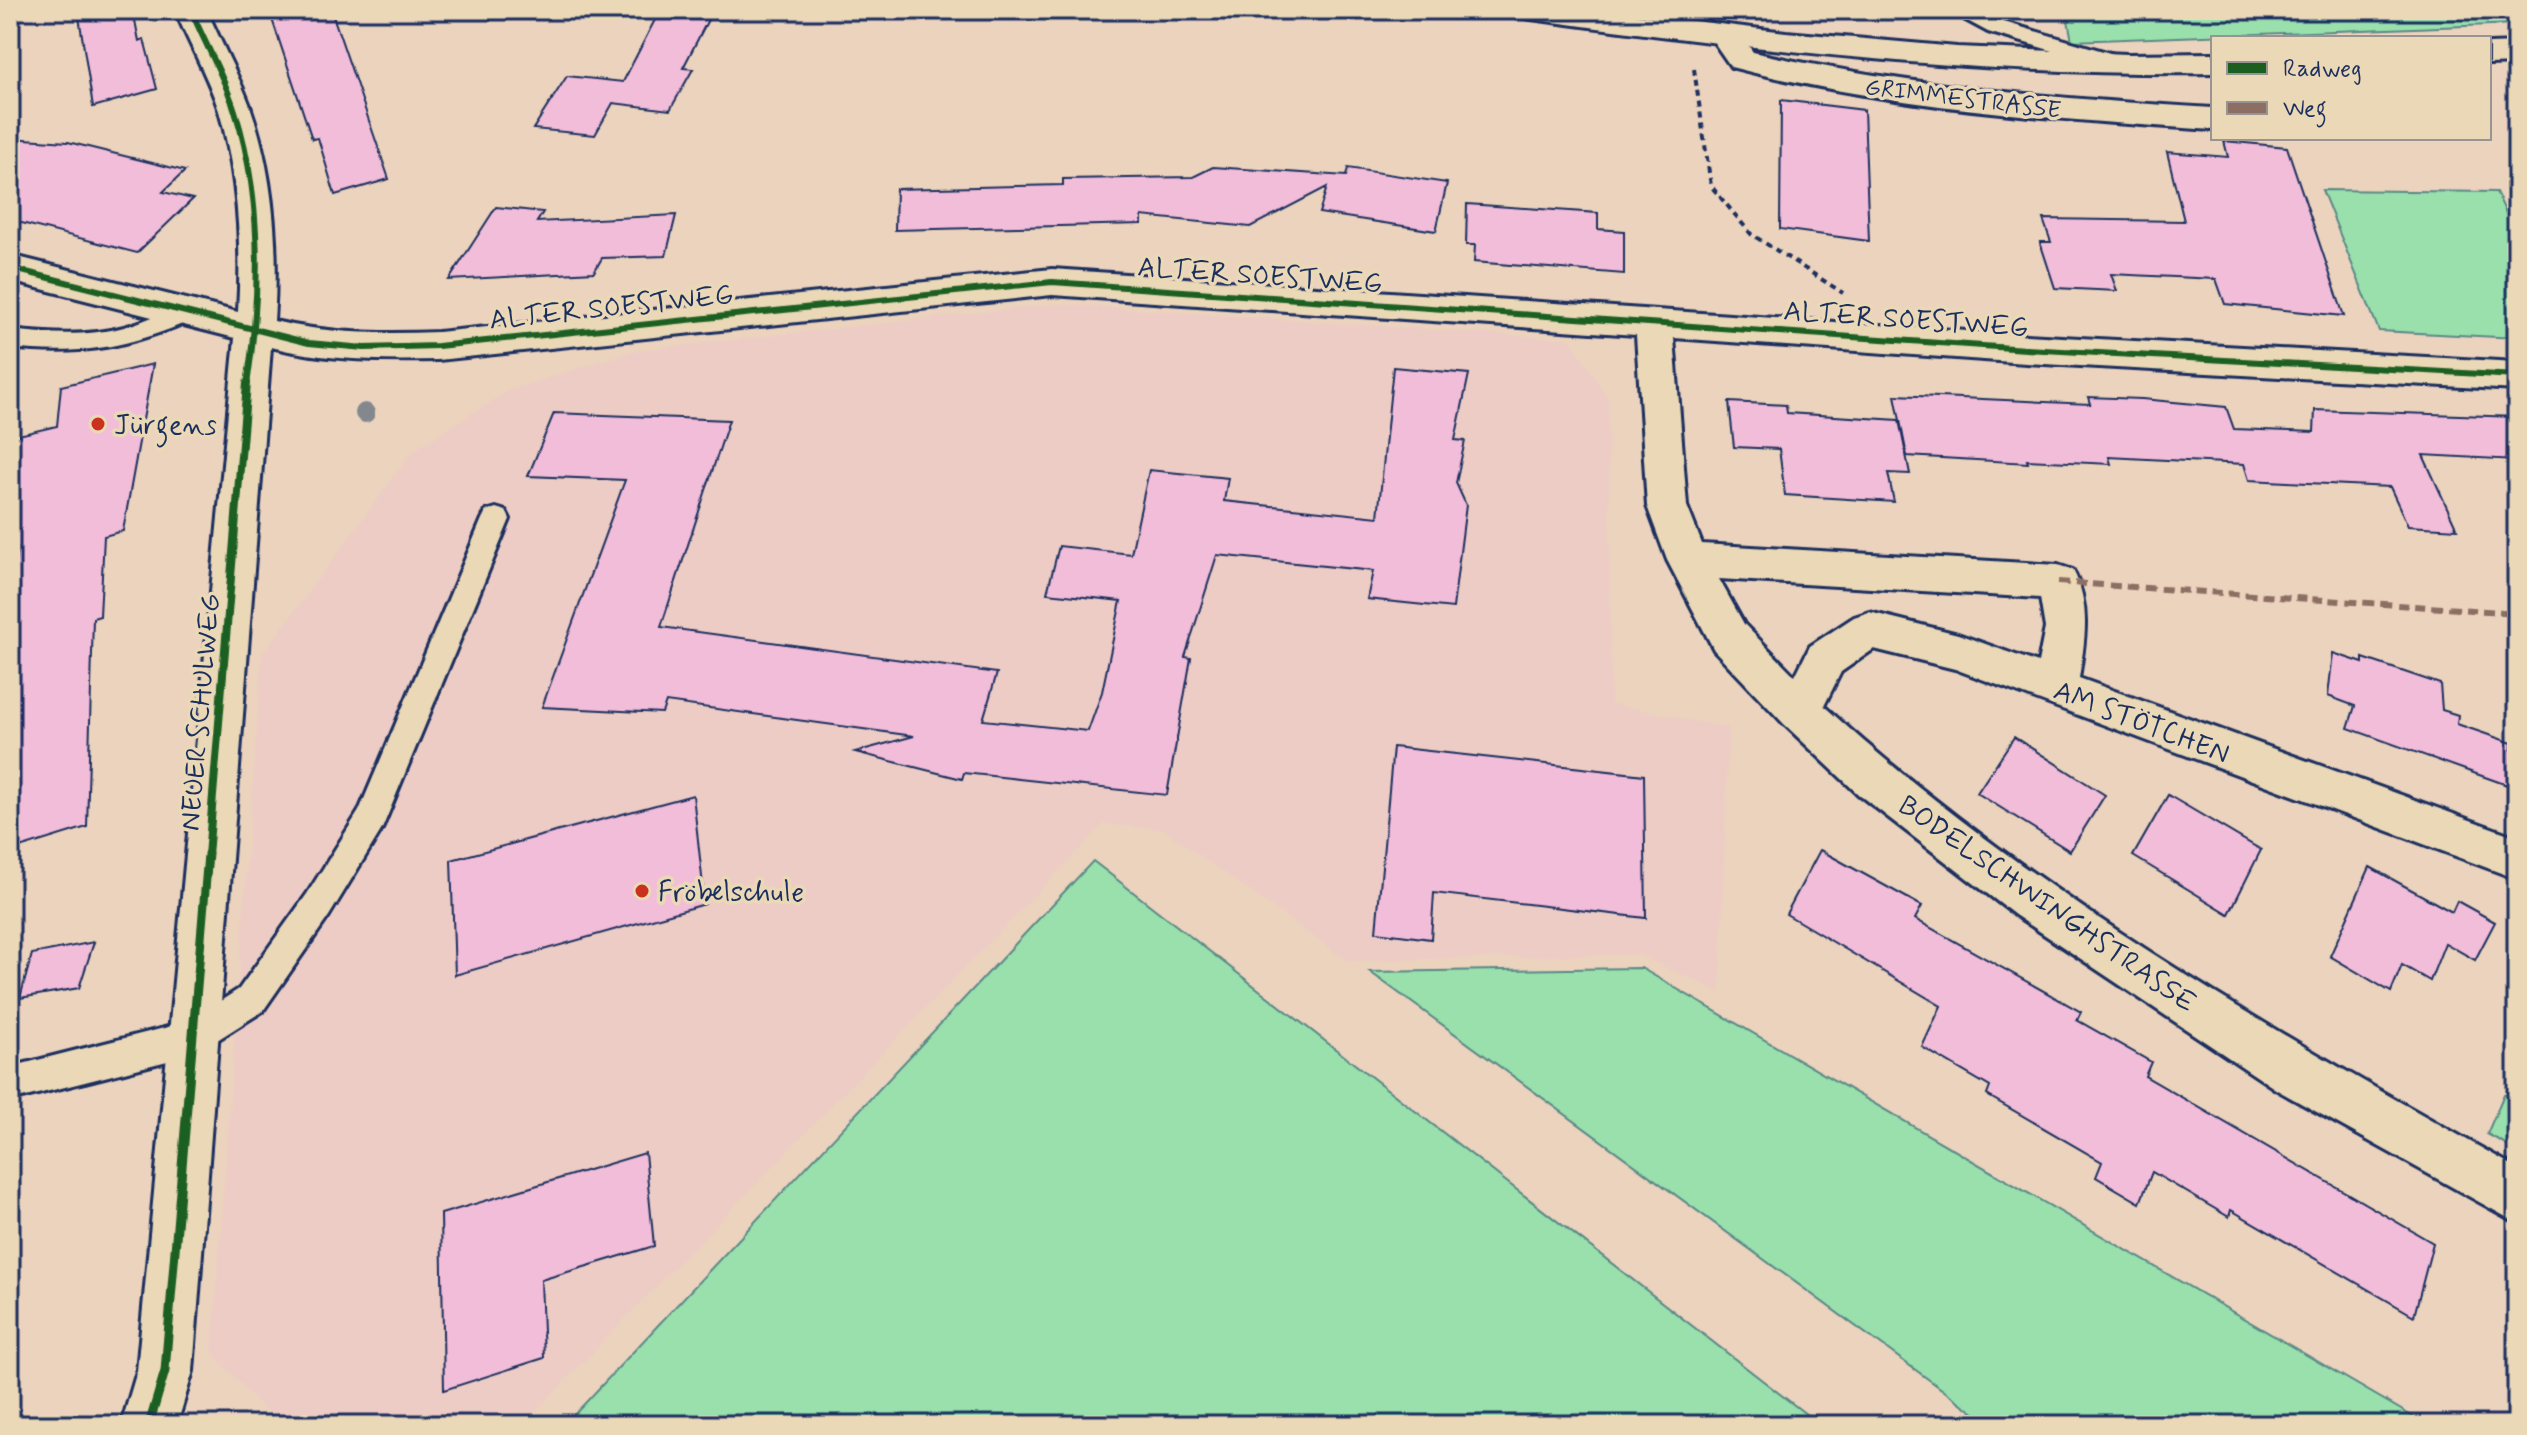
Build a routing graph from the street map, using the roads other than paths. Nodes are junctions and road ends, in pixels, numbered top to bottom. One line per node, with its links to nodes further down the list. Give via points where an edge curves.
1 (191, 10): 13 (street, NEUER SCHULWEG, via 234,110 253,182)
2 (1531, 10): 4 (street, GRIMMESTRASSE)
3 (1958, 10): 8 (lane, via 1996,27)
4 (1727, 38): 8 (street, GRIMMESTRASSE); 9 (street, GRIMMESTRASSE, via 1742,60 1829,82 2010,107)
5 (2517, 53): 6 (street)
6 (2491, 54)
7 (2211, 63): 8 (street, GRIMMESTRASSE)
8 (2128, 66)
9 (2211, 119)
10 (10, 268): 11 (street, ALTER SOESTWEG)
11 (190, 311): 13 (street, ALTER SOESTWEG); 14 (lane, via 104,344 65,346)
12 (1654, 322): 13 (street, ALTER SOESTWEG, via 1052,282 438,346 350,347); 15 (street, ALTER SOESTWEG); 17 (street, BODELSCHWINGHSTRASSE, via 1667,506)
13 (257, 332): 21 (street, NEUER SCHULWEG, via 247,385)
14 (10, 339)
15 (2517, 376)
16 (496, 519): 21 (lane, via 371,819 251,1000)
17 (1688, 560): 18 (street, via 2058,582 2066,628); 19 (street, BODELSCHWINGHSTRASSE, via 1729,637)
18 (2055, 688): 19 (street, AM STÖTCHEN, via 1958,652 1869,630 1825,659); 20 (street, AM STÖTCHEN)
19 (1800, 711): 23 (street, BODELSCHWINGHSTRASSE, via 1874,780 2032,899 2295,1072)
20 (2517, 858)
21 (195, 1037): 22 (lane); 24 (street, NEUER SCHULWEG, via 165,1371)
22 (10, 1084)
23 (2517, 1197)
24 (149, 1425)

